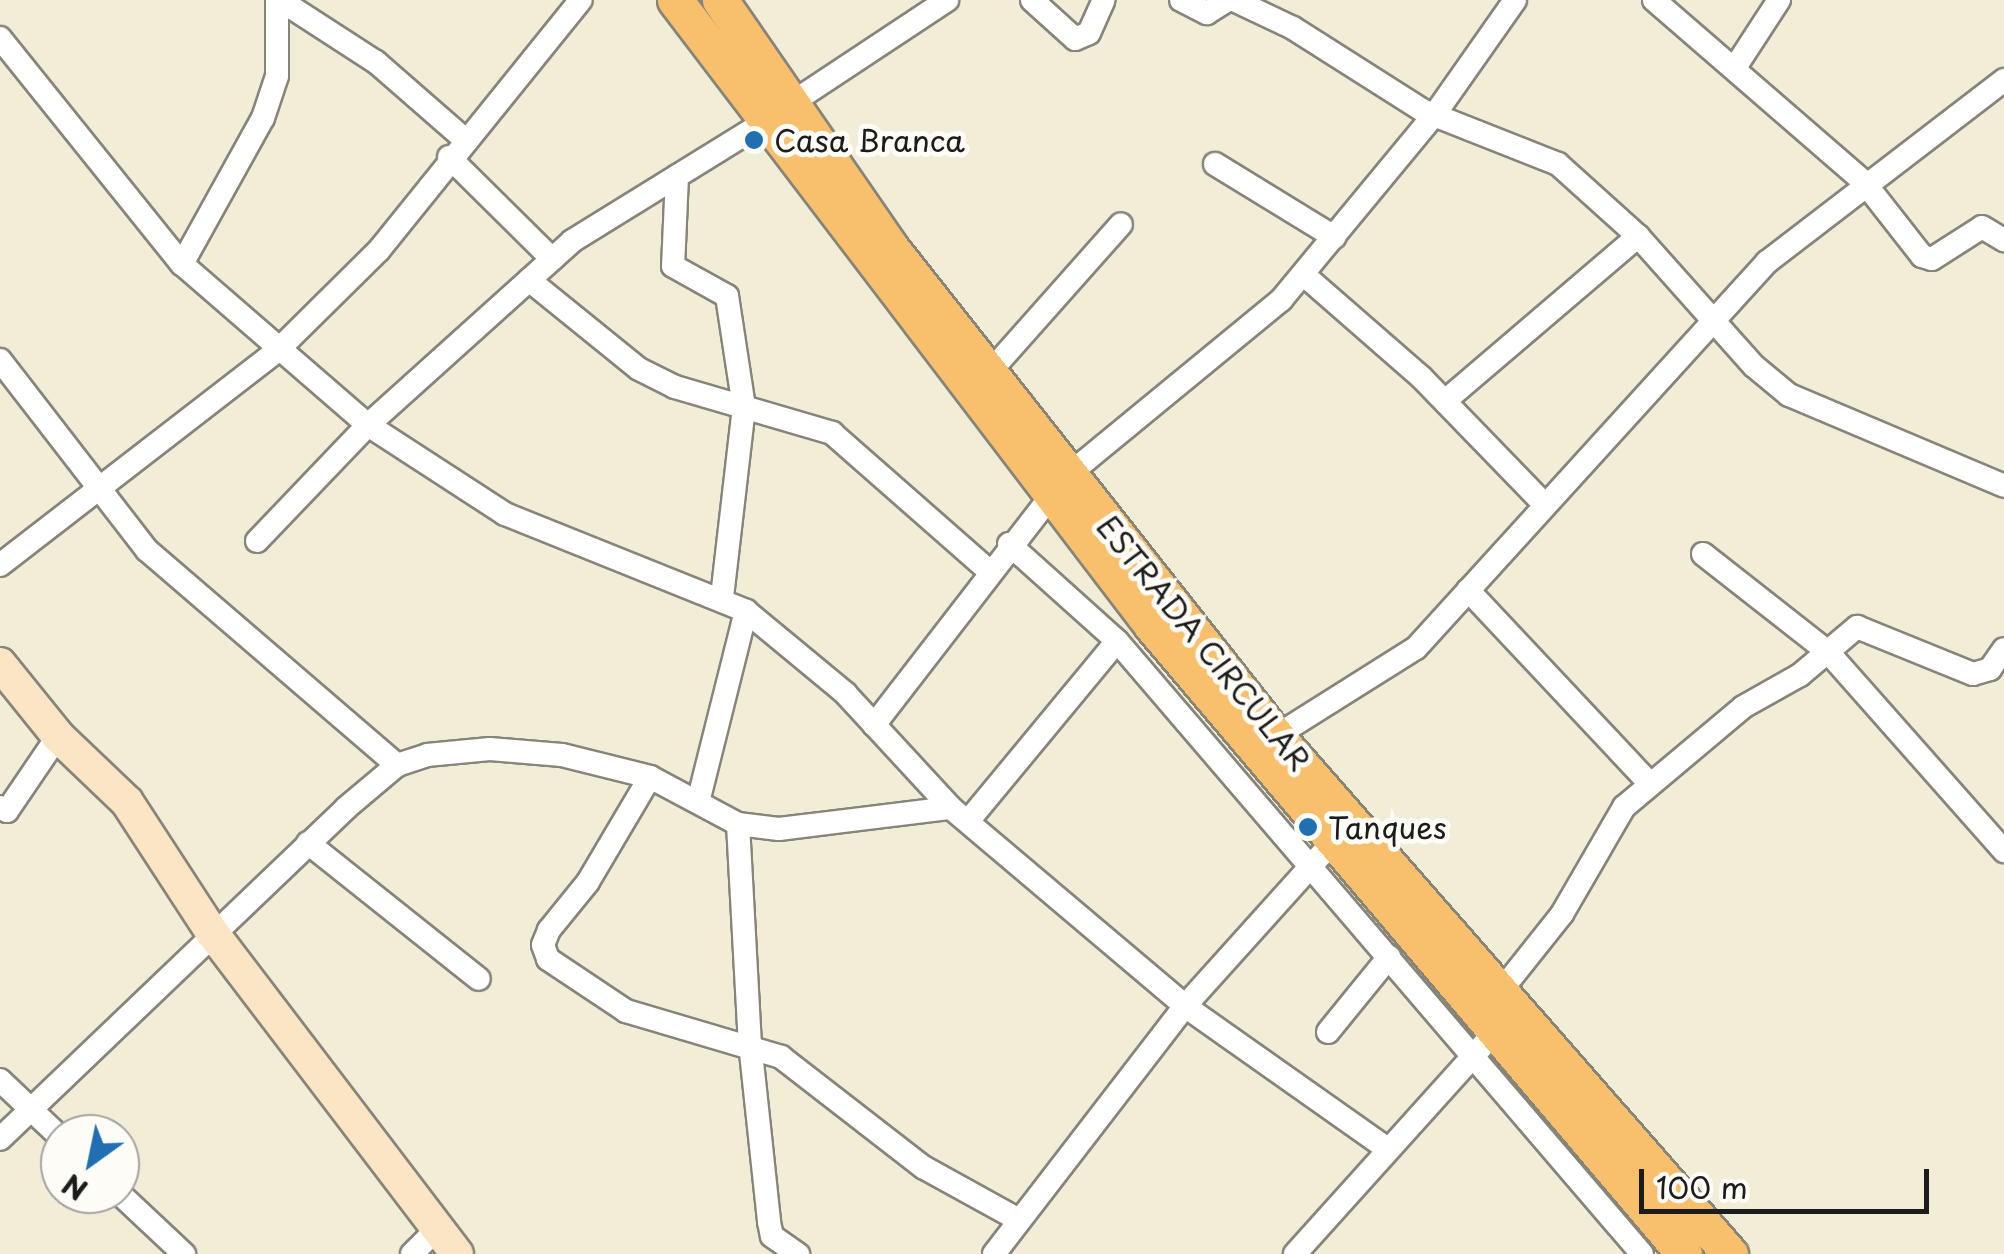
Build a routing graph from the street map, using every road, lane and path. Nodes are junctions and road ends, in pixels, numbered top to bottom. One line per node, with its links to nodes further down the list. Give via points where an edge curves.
1 (279, 0): 18 (street, via 376,62); 27 (street, via 277,76 263,118)
2 (581, 0): 18 (street)
3 (675, 0): 16 (main road)
4 (720, 0): 16 (main road, ESTRADA CIRCULAR)
5 (947, 0): 16 (street)
6 (1032, 0): 7 (street, via 1075,39 1088,33)
7 (1104, 0)
8 (1181, 0): 9 (street, via 1206,12)
9 (1231, 0): 17 (street, via 1293,28)
10 (1515, 0): 17 (street)
11 (1654, 0): 14 (street)
12 (1778, 0): 14 (street)
13 (0, 38): 27 (street)
14 (1736, 66): 21 (street)
15 (2004, 80): 21 (street)
16 (780, 112): 20 (street); 33 (main road, ESTRADA CIRCULAR); 37 (main road)
17 (1434, 114): 23 (street); 24 (street, via 1558,164)
18 (456, 148): 26 (street); 31 (street, via 379,250)
19 (1215, 164): 23 (street)
20 (677, 176): 26 (street, via 618,209); 35 (street, via 672,262 727,296)
21 (1864, 182): 25 (street, via 1927,259 1982,226); 30 (street, via 1766,262)
22 (1121, 224): 33 (street)
23 (1334, 236): 28 (street)
24 (1638, 236): 30 (street); 34 (street)
25 (2004, 240)
26 (552, 260): 29 (street)
27 (182, 264): 31 (street)
28 (1304, 275): 34 (street); 37 (street, via 1186,384)
29 (530, 280): 35 (street, via 639,370); 36 (street)
30 (1712, 321): 38 (street, via 1789,395); 40 (street)
31 (278, 350): 36 (street); 39 (street)
32 (0, 360): 39 (street)
33 (988, 374): 37 (main road, ESTRADA CIRCULAR)
34 (1445, 400): 40 (street)
35 (744, 407): 45 (street, via 832,433); 47 (street)
36 (368, 426): 41 (street); 47 (street, via 506,514 568,544)
37 (1059, 486): 42 (street); 55 (main road, ESTRADA CIRCULAR); 65 (main road)
38 (2004, 486)
39 (100, 490): 44 (street); 56 (street, via 188,589)
40 (1544, 504): 46 (street)
41 (256, 541)
42 (1008, 544): 45 (street); 49 (street)
43 (1703, 554): 51 (street)
44 (0, 566)
45 (988, 570): 53 (street)
46 (1468, 590): 55 (street, via 1416,648); 58 (street)
47 (722, 598): 48 (street)
48 (746, 610): 53 (street); 59 (street)
49 (1117, 642): 61 (street); 65 (street)
50 (2004, 649): 51 (street, via 1990,669 1974,674 1864,627)
51 (1828, 652): 58 (street, via 1743,707); 64 (street)
52 (0, 664): 54 (street)
53 (874, 725): 61 (street)
54 (58, 736): 60 (street); 66 (street, via 126,802)
55 (1276, 736): 69 (main road, ESTRADA CIRCULAR)
56 (397, 766): 57 (street, via 427,754 490,750 562,754); 63 (street)
57 (650, 777): 59 (street); 73 (street, via 543,946 560,971 626,1010)
58 (1648, 783): 69 (street, via 1624,807 1562,914)
59 (698, 802): 62 (street)
60 (2, 813)
61 (960, 814): 62 (street, via 805,829); 70 (street)
62 (738, 824): 73 (street)
63 (308, 843): 66 (street); 68 (street)
64 (2004, 851)
65 (1324, 852): 67 (street); 70 (street); 71 (main road)
66 (211, 931): 76 (street); 82 (street)
67 (1389, 956): 72 (street); 74 (street)
68 (479, 979)
69 (1500, 992): 90 (main road, ESTRADA CIRCULAR)
70 (1185, 1006): 79 (street); 81 (street)
71 (1496, 1030): 74 (street); 89 (main road)
72 (1328, 1032)
73 (750, 1042): 81 (street, via 810,1074 923,1167); 85 (street, via 772,1236)
74 (1472, 1056): 79 (street); 88 (street)
75 (0, 1080): 76 (street)
76 (29, 1108): 77 (street); 78 (street)
77 (40, 1118)
78 (0, 1138)
79 (1386, 1148): 87 (street)
80 (140, 1213): 83 (street)
81 (1019, 1220): 86 (street)
82 (447, 1242): 84 (street)
83 (184, 1254)
84 (412, 1254)
85 (798, 1254)
86 (994, 1254)
87 (1294, 1254)
88 (1642, 1254)
89 (1684, 1254)
90 (1730, 1254)

